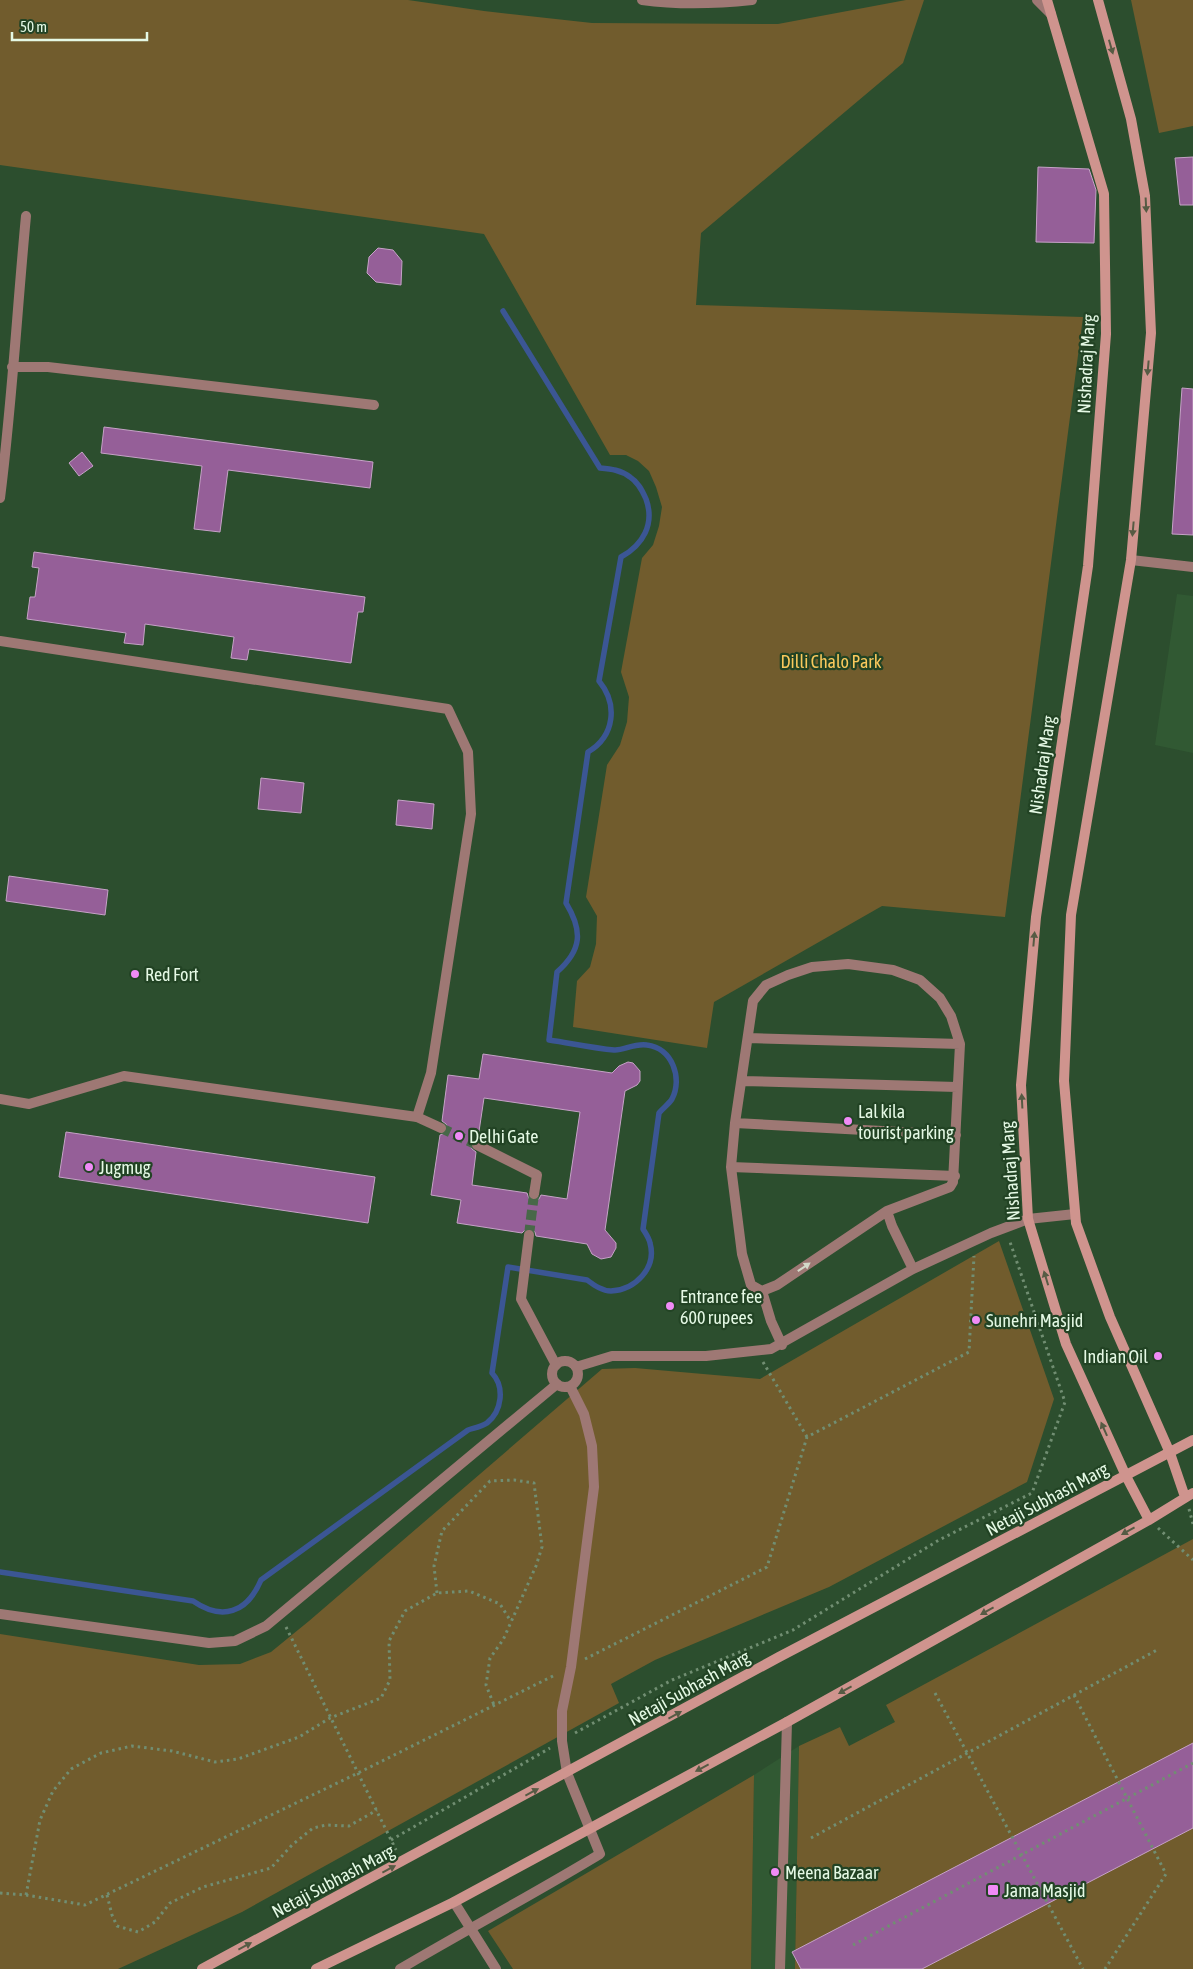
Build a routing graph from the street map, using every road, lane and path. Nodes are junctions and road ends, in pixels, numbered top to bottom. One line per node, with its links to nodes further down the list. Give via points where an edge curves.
1 (642, 0): 2 (street, via 713,4)
2 (752, 0)
3 (1037, 0): 6 (street)
4 (1047, 0): 6 (main road, Nishadraj Marg)
5 (1098, 0): 11 (main road, one-way to 11, via 1131,119 1145,196 1151,333)
6 (1051, 14): 29 (main road, Nishadraj Marg, one-way to 6, via 1022,1085 1034,937 1088,566 1106,334 1104,194)
7 (26, 216): 8 (street)
8 (12, 367): 9 (street, via 48,367); 10 (street)
9 (374, 405)
10 (0, 498)
11 (1131, 560): 12 (street); 28 (main road, via 1071,915 1064,1081)
12 (1193, 567)
13 (0, 641): 19 (street, via 448,709 468,752 471,814 431,1073)
14 (748, 1038): 15 (street); 15 (street, via 753,1001 766,986 812,967 848,964 893,970 920,980 940,998 951,1016); 16 (street)
15 (960, 1044): 17 (street)
16 (742, 1082): 17 (street); 20 (street)
17 (957, 1088): 22 (street)
18 (0, 1099): 19 (street, via 29,1104 124,1076)
19 (417, 1117): 21 (street)
20 (735, 1123): 22 (street); 24 (street)
21 (441, 1128)
22 (956, 1135): 25 (street)
23 (477, 1145): 26 (street, via 537,1175)
24 (731, 1167): 25 (street); 34 (street, via 742,1254 751,1285)
25 (955, 1176): 27 (street, via 950,1187)
26 (534, 1194)
27 (887, 1210): 33 (street); 34 (street, one-way to 27, via 777,1285)
28 (1075, 1214): 29 (street); 43 (main road, via 1110,1317)
29 (1028, 1219): 30 (street); 44 (main road, Nishadraj Marg, one-way to 29, via 1066,1344)
30 (1005, 1227): 32 (street); 59 (path, via 1065,1402 1032,1493 938,1540 793,1630 672,1680)
31 (529, 1234): 37 (street, via 521,1299)
32 (975, 1241): 33 (street); 41 (path, via 969,1352)
33 (913, 1269): 35 (street)
34 (762, 1291): 35 (street)
35 (782, 1345): 36 (street)
36 (758, 1352): 38 (street, via 706,1356 612,1356); 41 (path)
37 (556, 1365): 38 (street, via 568,1362); 39 (street, via 552,1374)
38 (576, 1367): 40 (street, via 576,1380)
39 (557, 1384): 40 (street); 50 (street)
40 (570, 1386): 53 (street, via 584,1414 592,1446 594,1486)
41 (807, 1437): 53 (path, via 767,1567)
42 (1193, 1440): 43 (main road, Netaji Subhash Marg)
43 (1170, 1453): 44 (main road, Netaji Subhash Marg); 45 (main road)
44 (1126, 1476): 46 (main road, Nishadraj Marg); 63 (main road, Netaji Subhash Marg, one-way to 44)
45 (1189, 1495): 46 (main road)
46 (1149, 1520): 47 (path); 58 (main road, one-way to 58)
47 (1193, 1560)
48 (437, 1593): 51 (path, via 469,1591 500,1604); 51 (path, via 434,1566 442,1531 490,1481 534,1483 542,1546); 57 (path, via 406,1611 389,1641 390,1680 381,1698)
49 (0, 1614): 50 (street, via 209,1643 235,1641 266,1626)
50 (280, 1614): 57 (path)
51 (510, 1620): 56 (path, via 503,1640 490,1658 486,1686)
52 (1157, 1650): 55 (path)
53 (571, 1667): 56 (path); 59 (street, via 562,1711)
54 (934, 1693): 60 (path)
55 (1074, 1695): 60 (path); 64 (path)
56 (494, 1705): 62 (path)
57 (330, 1718): 62 (path); 72 (path, via 299,1737 238,1759 215,1762 172,1751 132,1746 101,1753 71,1769 52,1791 40,1820)
58 (787, 1722): 66 (main road, one-way to 66); 80 (street)
59 (562, 1741): 63 (street); 68 (path)
60 (967, 1753): 67 (path); 69 (path)
61 (1193, 1763): 64 (path)
62 (358, 1773): 65 (path); 73 (path)
63 (567, 1773): 66 (street); 70 (main road, Netaji Subhash Marg, one-way to 63)
64 (1128, 1798): 69 (path); 82 (path, via 1166,1874)
65 (376, 1810): 68 (path); 73 (path, via 349,1826 313,1828 271,1868 203,1887 170,1903 155,1922 138,1932 117,1926)
66 (589, 1829): 74 (main road); 78 (street, via 600,1854)
67 (811, 1838)
68 (391, 1840): 70 (path)
69 (1022, 1855): 75 (path); 81 (path)
70 (402, 1862): 76 (main road, Netaji Subhash Marg, one-way to 70)
71 (0, 1893): 72 (path)
72 (26, 1895): 73 (path, via 85,1906)
73 (107, 1895)
74 (454, 1902): 77 (main road); 79 (street)
75 (853, 1945)
76 (202, 1969)
77 (316, 1969)
78 (400, 1969)
79 (496, 1969)
80 (780, 1969)
81 (1083, 1969)
82 (1105, 1969)

